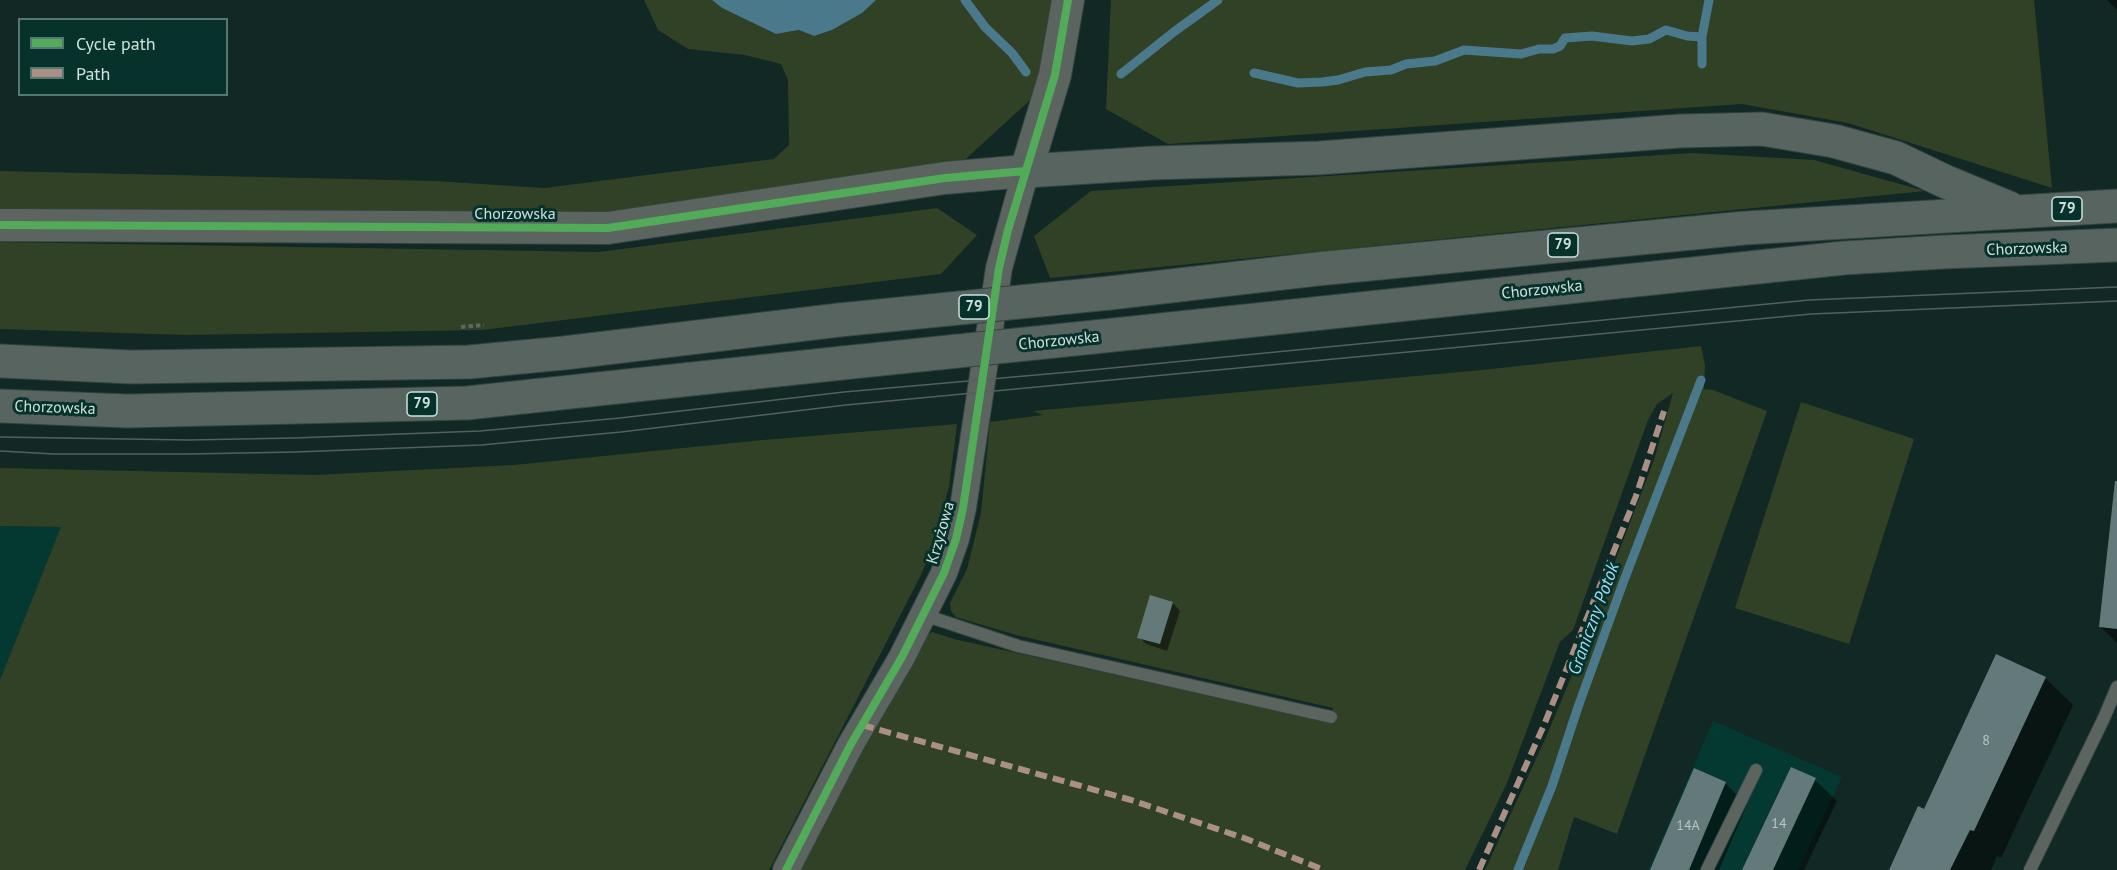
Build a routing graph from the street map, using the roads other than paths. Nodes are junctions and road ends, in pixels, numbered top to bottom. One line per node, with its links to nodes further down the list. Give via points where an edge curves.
1 (1068, 0): 2 (street, via 1055,75)
2 (1026, 171): 4 (main road, via 1319,158 1680,131 1762,129 1834,141 1896,158); 5 (street, Chorzowska, via 945,178 608,228); 9 (street, Krzyżowa, via 999,268 956,539)
3 (2117, 206): 4 (main road, 79)
4 (2017, 211): 7 (main road, 79, bridge, via 1734,229 1317,269 470,362 131,367)
5 (0, 225)
6 (2117, 245): 8 (main road, Chorzowska / 79, bridge, via 1844,258 467,403 128,411)
7 (0, 361)
8 (0, 406)
9 (924, 615): 11 (lane, via 1018,646); 13 (street, Krzyżowa)
10 (2117, 687): 15 (lane)
11 (1331, 717)
12 (1756, 770): 14 (lane)
13 (786, 870)
14 (1707, 870)
15 (2030, 870)

